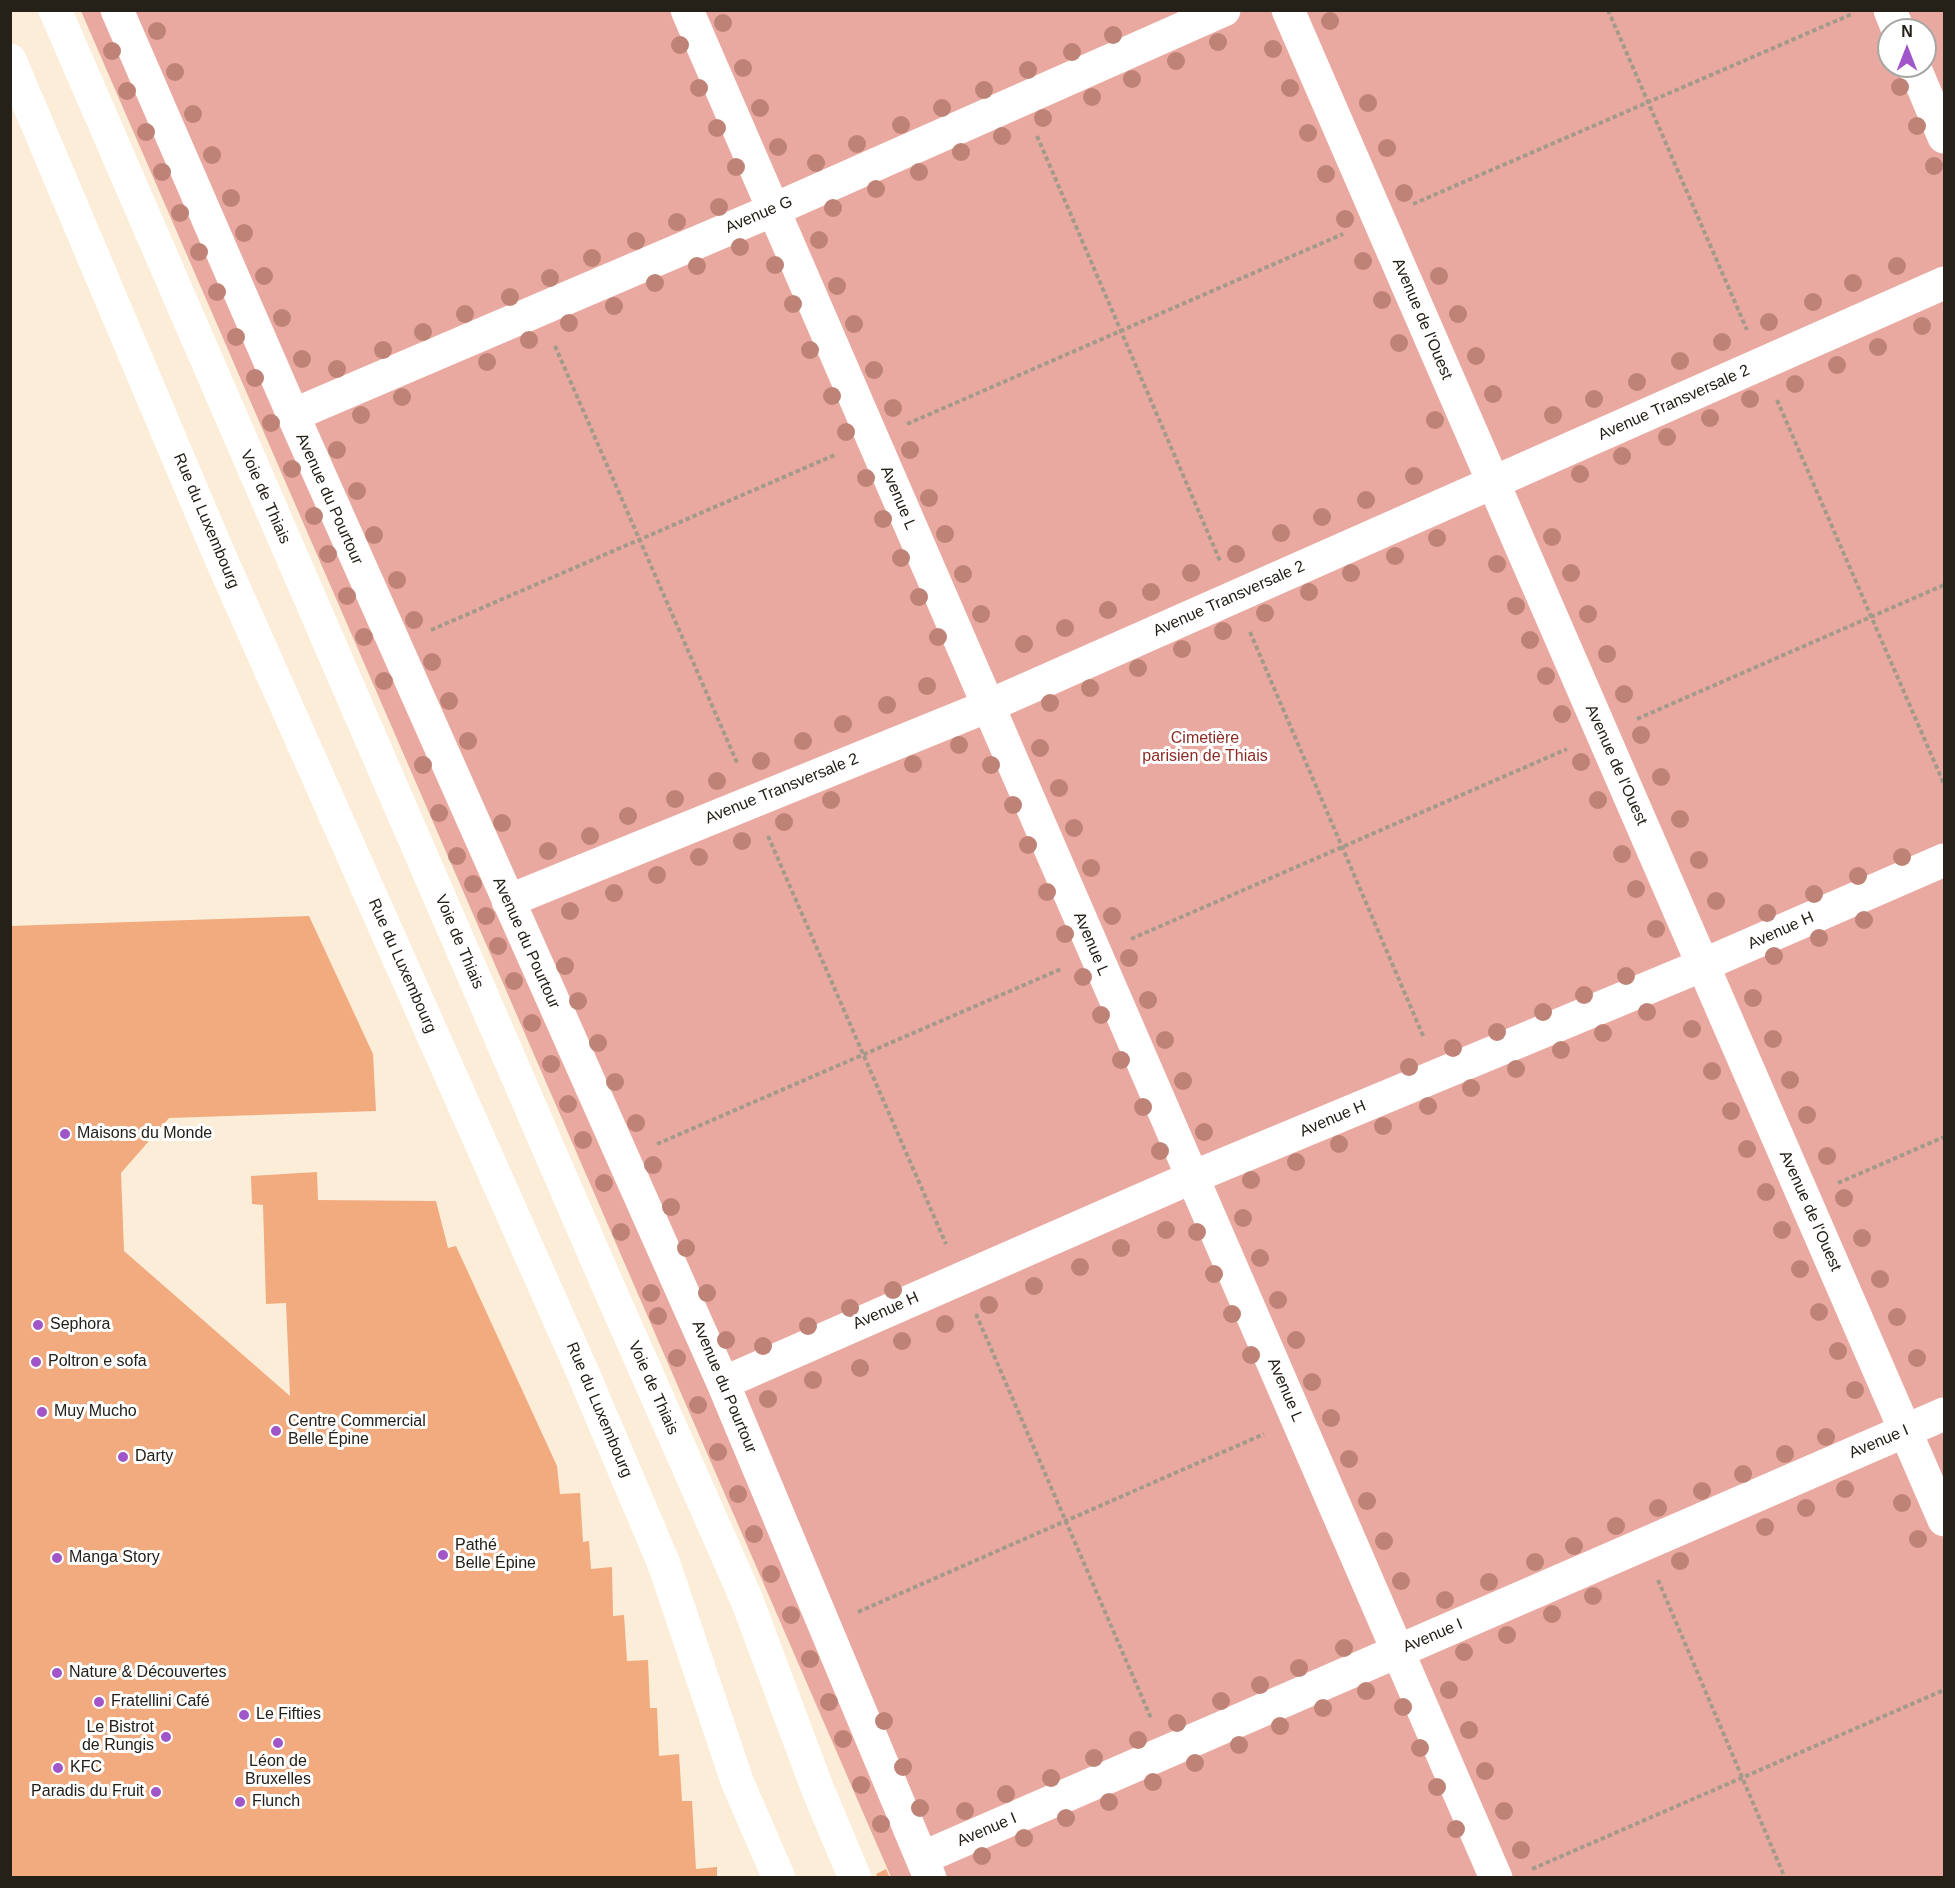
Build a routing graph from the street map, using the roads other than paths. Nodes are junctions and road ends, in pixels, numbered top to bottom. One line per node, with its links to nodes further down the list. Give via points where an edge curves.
1 (55, 10): 26 (street, Voie de Thiais, via 746,1598)
2 (117, 10): 11 (street, Avenue du Pourtour)
3 (687, 10): 9 (street, Avenue L)
4 (1224, 10): 9 (street, Avenue G)
5 (1288, 10): 12 (street, Avenue de l'Ouest)
6 (10, 60): 25 (street, Rue du Luxembourg, via 218,552 588,1383 664,1564 737,1781)
7 (1919, 78): 8 (street)
8 (1944, 137)
9 (773, 210): 11 (street, Avenue G); 13 (street, Avenue L)
10 (1944, 283): 12 (street, Avenue Transversale 2)
11 (292, 415): 15 (street, Avenue du Pourtour)
12 (1493, 483): 13 (street, Avenue Transversale 2); 16 (street, Avenue de l'Ouest)
13 (988, 706): 15 (street, Avenue Transversale 2); 17 (street, Avenue L)
14 (1944, 860): 16 (street, Avenue H)
15 (508, 901): 18 (street, Avenue du Pourtour)
16 (1703, 965): 17 (street, Avenue H); 20 (street, Avenue de l'Ouest)
17 (1192, 1178): 18 (street, Avenue H); 22 (street, Avenue L)
18 (723, 1383): 23 (street, Avenue du Pourtour)
19 (1944, 1414): 20 (street, Avenue I)
20 (1906, 1430): 21 (street, Avenue de l'Ouest); 22 (street, Avenue I)
21 (1944, 1520)
22 (1398, 1651): 23 (street, Avenue I, via 1166,1752); 24 (street, Avenue L)
23 (926, 1868)
24 (1509, 1875)
25 (779, 1878)
26 (855, 1878)

